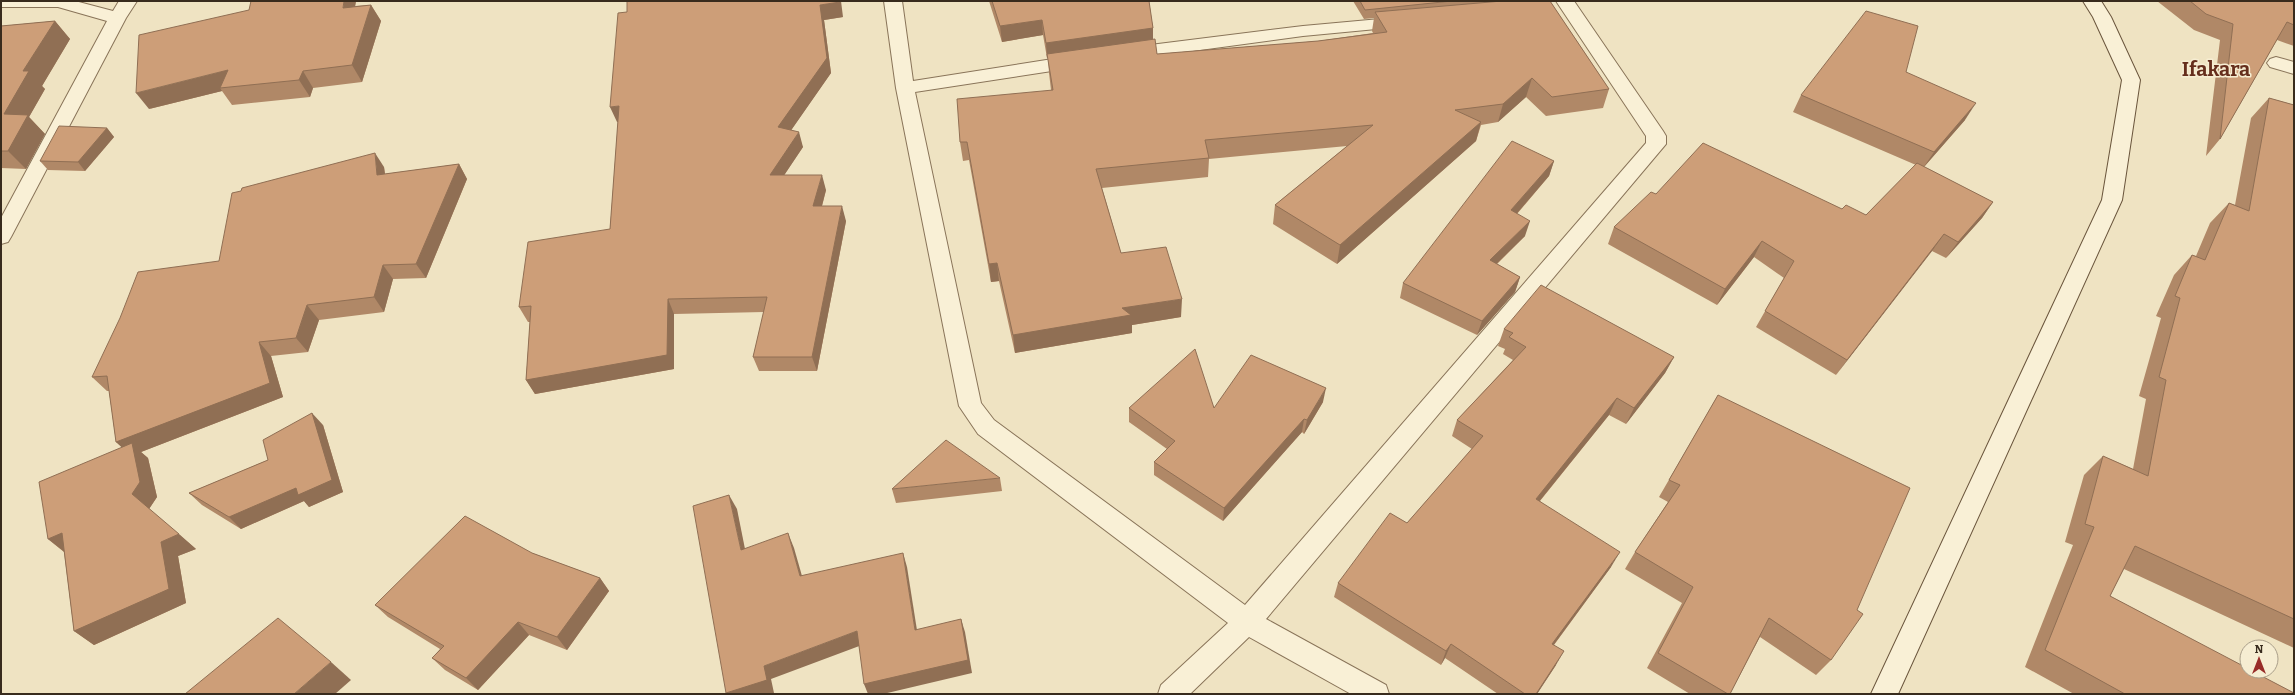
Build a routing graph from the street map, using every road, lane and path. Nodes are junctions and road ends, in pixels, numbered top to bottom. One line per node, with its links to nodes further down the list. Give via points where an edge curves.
1 (128, 1): 6 (street)
2 (893, 1): 10 (street)
3 (2092, 1): 15 (street, via 2102,17 2130,80 2112,200)
4 (1, 2): 6 (street, via 58,2)
5 (1563, 5): 12 (street, via 1656,136 1656,144)
6 (117, 18): 11 (street)
7 (1420, 20): 10 (street, via 1303,31 1104,57)
8 (2276, 63): 9 (street)
9 (2294, 68)
10 (906, 88): 12 (street, via 970,406 986,427)
11 (1, 237)
12 (1247, 622): 13 (street); 14 (street)
13 (1171, 694)
14 (1376, 694)
15 (1884, 694)

